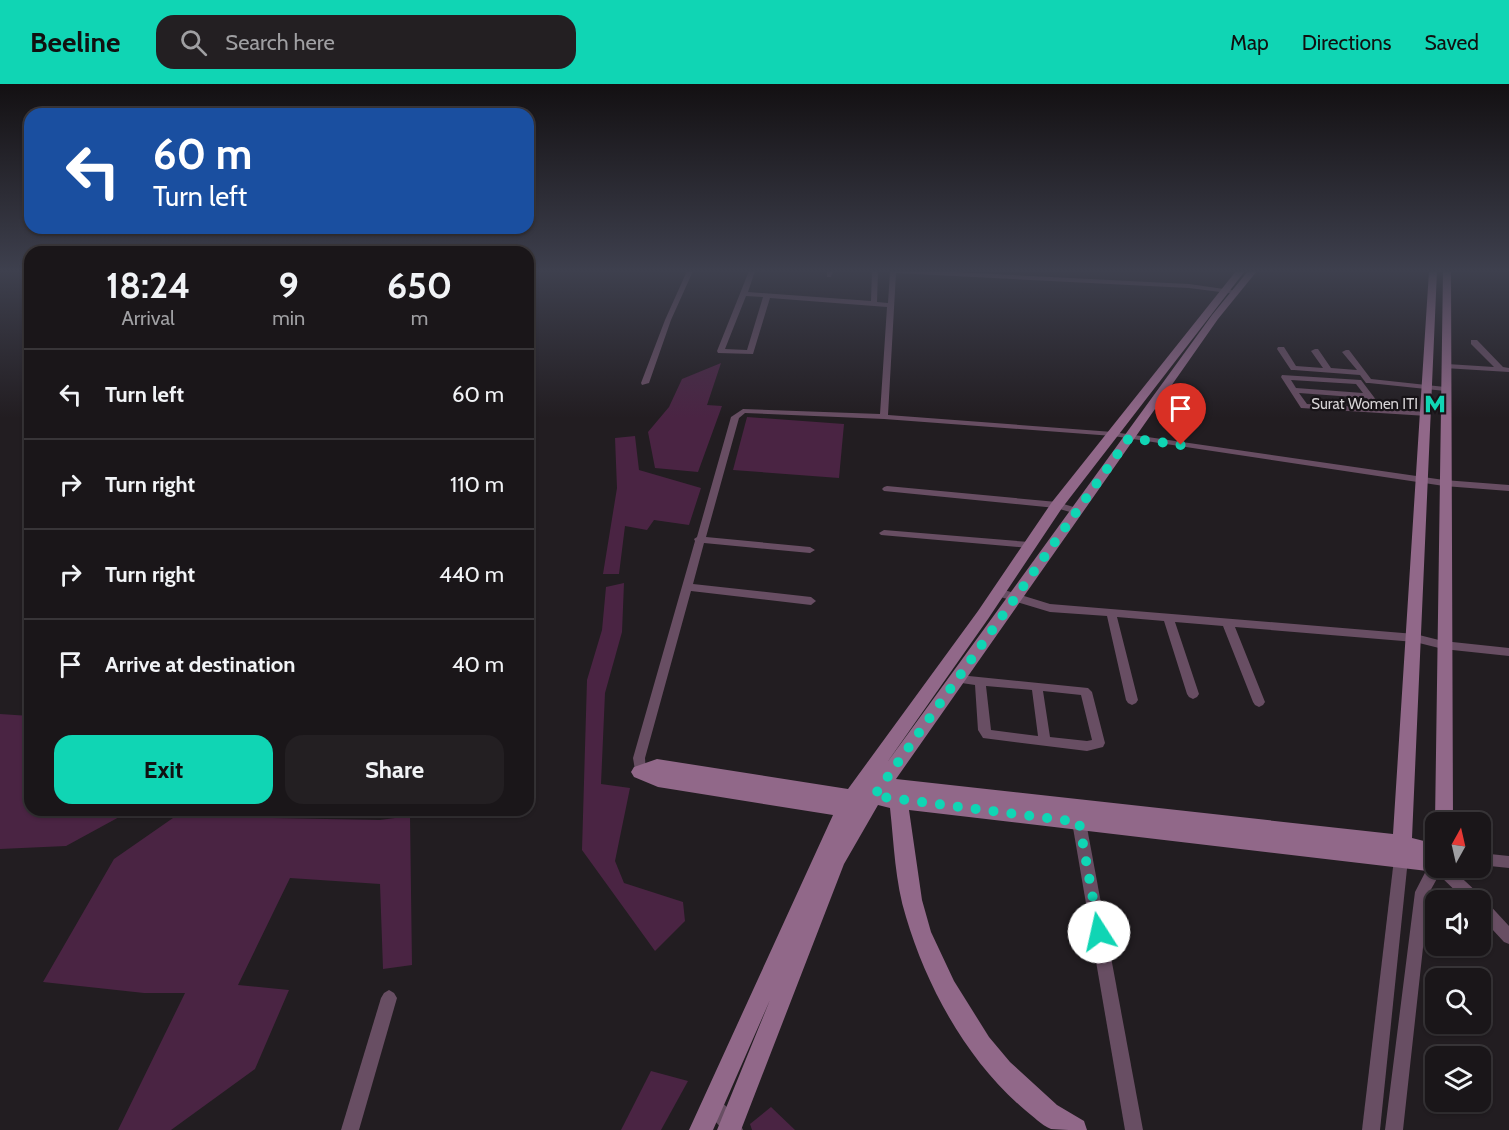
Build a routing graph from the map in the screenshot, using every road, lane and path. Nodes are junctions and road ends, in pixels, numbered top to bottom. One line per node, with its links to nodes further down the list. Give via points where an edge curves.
1 (668, 320): 17 (street)
2 (733, 320): 3 (street, via 724,343 752,345)
3 (760, 320)
4 (890, 320): 27 (street)
5 (1208, 320): 28 (street)
6 (1430, 320): 19 (street)
7 (1447, 320): 12 (street)
8 (1474, 342): 14 (street)
9 (1281, 350): 13 (street, via 1294,368)
10 (1315, 351): 13 (street)
11 (1346, 352): 15 (street)
12 (1447, 366): 14 (street); 20 (street)
13 (1328, 370): 15 (street)
14 (1505, 370)
15 (1362, 373): 19 (street, via 1369,381)
16 (1320, 379): 18 (street, via 1354,381); 21 (street, via 1285,377); 22 (street)
17 (645, 383)
18 (1361, 386): 19 (street); 23 (street)
19 (1427, 388): 20 (street); 26 (street)
20 (1445, 389): 30 (street)
21 (1294, 390): 22 (street); 24 (street, via 1304,406)
22 (1330, 393): 23 (street); 24 (street)
23 (1369, 396): 25 (street)
24 (1341, 409): 25 (street)
25 (1381, 411): 26 (street)
26 (1426, 414): 29 (street)
27 (884, 417): 28 (street); 38 (street, via 750,410 738,413)
28 (1121, 436): 31 (street); 35 (street); 36 (street)
29 (1425, 442): 30 (street); 31 (street)
30 (1444, 447): 32 (street)
31 (1423, 479): 32 (street); 48 (street)
32 (1444, 483): 33 (street); 49 (street)
33 (1509, 488)
34 (887, 489): 35 (street)
35 (1057, 505): 36 (street); 39 (street)
36 (1077, 511): 43 (street)
37 (884, 533): 39 (street)
38 (699, 539): 40 (street); 41 (street)
39 (1029, 545): 42 (street)
40 (810, 550)
41 (686, 587): 44 (street); 58 (street, via 639,758)
42 (998, 592): 43 (street); 59 (street)
43 (1016, 599): 45 (street, via 1050,608); 51 (street)
44 (811, 602)
45 (1111, 613): 46 (street); 55 (street)
46 (1169, 619): 47 (street); 54 (street)
47 (1228, 624): 48 (street); 56 (street)
48 (1415, 638): 49 (street); 63 (street)
49 (1443, 645): 50 (street); 61 (street)
50 (1509, 652)
51 (959, 679): 52 (street); 59 (street)
52 (980, 681): 53 (street); 57 (street, via 985,733)
53 (1037, 687): 57 (street); 57 (street, via 1088,693 1099,744)
54 (1192, 694)
55 (1132, 700)
56 (1260, 702)
57 (1045, 742)
58 (640, 772): 59 (street, via 658,779)
59 (864, 797): 60 (street); 63 (street); 74 (street, via 832,834); 75 (street)
60 (898, 801): 62 (street); 78 (street, via 908,880 920,931 949,993 981,1048 1008,1078)
61 (1444, 812)
62 (1079, 822): 63 (street); 79 (street)
63 (1402, 851): 64 (street); 65 (street); 80 (street)
64 (1425, 852)
65 (1425, 860)
66 (1491, 860): 67 (street)
67 (1509, 862)
68 (1429, 878): 81 (street, via 1422,892)
69 (1452, 878): 70 (street)
70 (1464, 890)
71 (1491, 918): 72 (street)
72 (1509, 937)
73 (389, 998): 76 (street)
74 (712, 1105): 75 (street); 77 (street)
75 (731, 1129)
76 (351, 1130)
77 (701, 1130)
78 (1075, 1130)
79 (1134, 1130)
80 (1371, 1130)
81 (1394, 1130)

